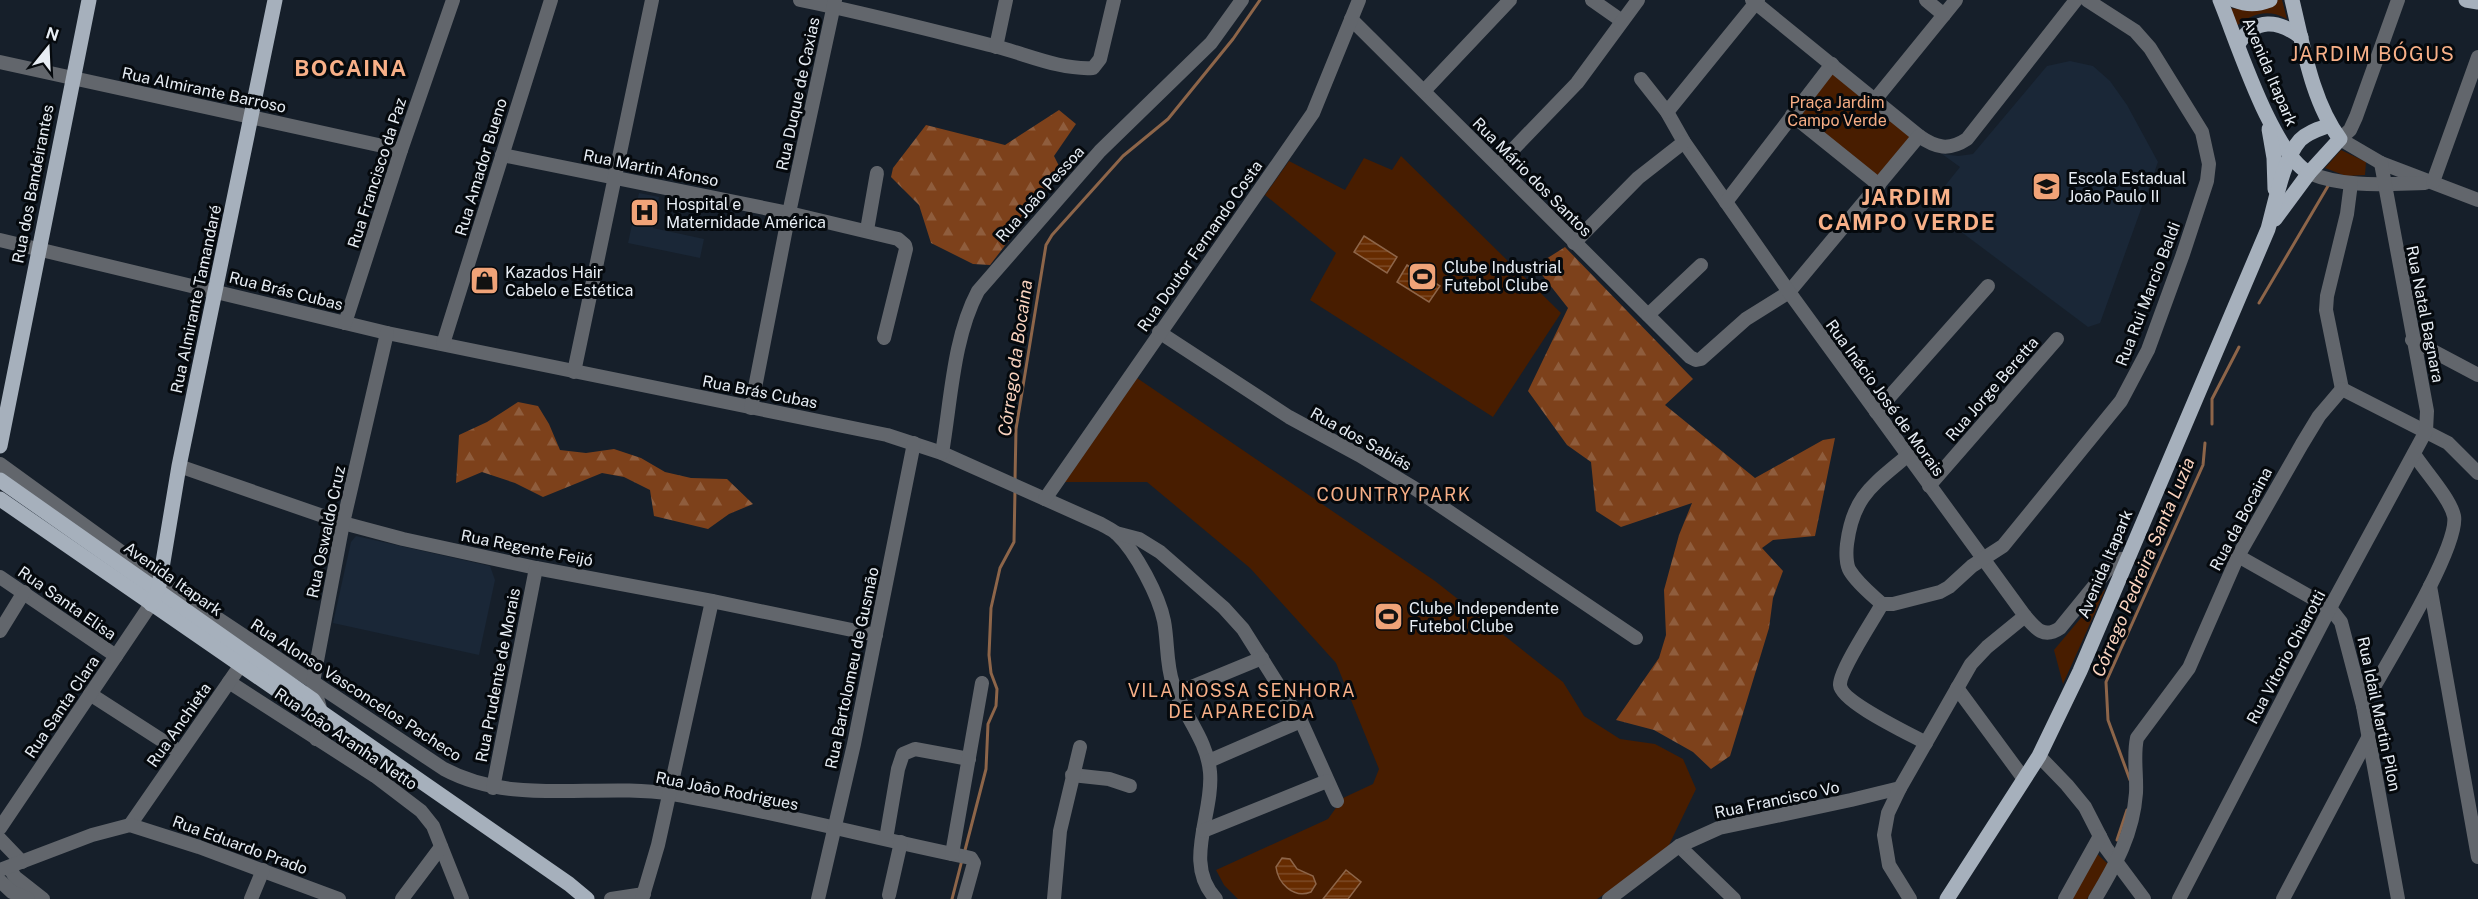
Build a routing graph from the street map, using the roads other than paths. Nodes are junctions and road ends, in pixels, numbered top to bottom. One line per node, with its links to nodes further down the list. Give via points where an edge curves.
1 (89, 0): 36 (main road, Rua dos Bandeirantes)
2 (275, 0): 43 (main road, Rua Almirante Tamandaré)
3 (453, 0): 49 (street, Rua Francisco da Paz)
4 (551, 0): 50 (street, Rua Amador Bueno)
5 (652, 0): 56 (street)
6 (800, 0): 26 (street)
7 (1006, 0): 32 (street)
8 (1114, 0): 32 (street, via 1100,58 1093,68 1061,65)
9 (1242, 0): 92 (street, Rua João Pessoa, via 1211,43 1100,151 978,291 962,330)
10 (1359, 0): 28 (street, Rua Doutor Fernando Costa)
11 (1509, 0): 38 (street)
12 (1592, 0): 29 (street)
13 (1638, 0): 29 (street)
14 (1926, 0): 27 (street)
15 (1956, 0): 27 (street)
16 (2076, 0): 46 (street, via 1967,139 1942,148)
17 (2087, 0): 106 (street, Rua Rui Marcio Baldi, via 2135,31 2162,63 2202,132 2209,164 2207,182 2158,322 2121,401 2003,546)
18 (2220, 0): 31 (main road, Avenida Itapark)
19 (2234, 0): 20 (main road, via 2245,4)
20 (2270, 0)
21 (2292, 0): 30 (main road)
22 (2398, 0): 44 (street)
23 (2466, 0): 25 (main road)
24 (1755, 1): 35 (street); 40 (street)
25 (2478, 2)
26 (834, 3): 32 (street); 66 (street, Rua Duque de Caxias)
27 (1944, 15): 39 (street)
28 (1351, 19): 38 (street, Rua Mário dos Santos); 78 (street, Rua Doutor Fernando Costa, via 1313,113)
29 (1622, 21): 53 (street, via 1577,83)
30 (2301, 37): 31 (main road, via 2289,28 2264,24 2245,33); 45 (main road)
31 (2238, 44): 42 (main road, Avenida Itapark)
32 (996, 47)
33 (2478, 57): 57 (street)
34 (0, 62): 36 (street, Rua Almirante Barroso)
35 (1832, 64): 39 (street); 41 (street)
36 (73, 78): 43 (street, Rua Almirante Barroso); 71 (main road, Rua dos Bandeirantes)
37 (1641, 79): 40 (street, Rua Inácio José de Morais)
38 (1424, 91): 53 (street, Rua Mário dos Santos)
39 (1874, 101): 46 (street)
40 (1667, 112): 48 (street, Rua Inácio José de Morais)
41 (1792, 115): 61 (street); 63 (street)
42 (2266, 115): 51 (main road, Avenida Itapark); 65 (main road, via 2274,158)
43 (250, 117): 49 (street, Rua Almirante Barroso); 74 (main road, Rua Almirante Tamandaré)
44 (2356, 117): 45 (street); 47 (street)
45 (2330, 125): 47 (main road); 51 (main road, Avenida Itapark, via 2301,139)
46 (1919, 136): 61 (street)
47 (2340, 140): 52 (street); 55 (main road, Avenida Itapark)
48 (1684, 142): 63 (street, Rua Inácio José de Morais); 70 (street, via 1638,178)
49 (401, 150): 77 (street, Rua Francisco da Paz)
50 (502, 155): 56 (street, Rua Martin Afonso); 83 (street, Rua Amador Bueno)
51 (2290, 157): 55 (main road, Avenida Itapark); 65 (main road, Avenida Itapark)
52 (2380, 163): 57 (street); 60 (street, Rua Natal Bagnara)
53 (1498, 165): 70 (street, Rua Mário dos Santos)
54 (877, 173): 68 (street)
55 (2309, 173): 58 (street, via 2333,182); 67 (main road, Avenida Itapark)
56 (615, 178): 66 (street, Rua Martin Afonso); 84 (street)
57 (2433, 182): 59 (street); 62 (street)
58 (2351, 183): 60 (street); 86 (street, via 2326,310)
59 (2407, 183): 60 (street); 64 (street)
60 (2385, 184): 64 (street, Rua Natal Bagnara)
61 (1879, 185): 75 (street)
62 (2478, 200)
63 (1726, 202): 75 (street, Rua Inácio José de Morais)
64 (2388, 203): 82 (street, Rua Natal Bagnara)
65 (2274, 208): 67 (main road, Avenida Itapark)
66 (789, 213): 68 (street, Rua Martin Afonso); 87 (street, Rua Duque de Caxias)
67 (2268, 229): 105 (main road, Avenida Itapark)
68 (867, 230): 80 (street, Rua Martin Afonso, via 898,239 906,249)
69 (0, 240): 71 (street, Rua Brás Cubas)
70 (1574, 243): 76 (street, Rua Mário dos Santos)
71 (39, 249): 74 (street, Rua Brás Cubas); 91 (main road, Rua dos Bandeirantes)
72 (1701, 265): 76 (street)
73 (1988, 286): 88 (street)
74 (217, 291): 77 (street, Rua Brás Cubas); 96 (main road, Rua Almirante Tamandaré)
75 (1789, 292): 76 (street, Rua Mário dos Santos, via 1746,319 1696,360); 88 (street, Rua Inácio José de Morais)
76 (1648, 315)
77 (345, 322): 79 (street, Rua Brás Cubas)
78 (1159, 332): 101 (street, Rua Doutor Fernando Costa); 120 (street, Rua dos Sabiás, via 1289,417 1414,488)
79 (387, 333): 83 (street, Rua Brás Cubas); 102 (street, Rua Oswaldo Cruz)
80 (884, 338)
81 (2057, 339): 99 (street, Rua Jorge Beretta)
82 (2412, 340): 85 (street); 89 (street, Rua Natal Bagnara, via 2427,411)
83 (443, 344): 84 (street, Rua Brás Cubas)
84 (574, 372): 87 (street, Rua Brás Cubas)
85 (2478, 375)
86 (2342, 389): 89 (street); 104 (street, Rua da Bocaina, via 2319,416)
87 (751, 408): 90 (street, Rua Brás Cubas)
88 (1876, 412): 94 (street, Rua Inácio José de Morais)
89 (2426, 431): 93 (street, Rua Vitorio Chiarotti); 97 (street, via 2448,443)
90 (914, 443): 92 (street, Rua Brás Cubas); 119 (street, Rua Bartolomeu de Gusmão)
91 (0, 446)
92 (942, 453): 101 (street, Rua Brás Cubas)
93 (2414, 454): 111 (street, via 2454,514 2451,537); 116 (street, Rua Vitorio Chiarotti)
94 (1907, 456): 99 (street, Rua Inácio José de Morais); 115 (street, via 1868,489 1859,501 1849,530 1848,569)
95 (0, 464): 110 (street)
96 (179, 466): 102 (street, Rua Regente Feijó); 110 (main road, Rua Almirante Tamandaré)
97 (2476, 469)
98 (0, 480): 110 (main road, Avenida Itapark)
99 (1929, 486): 106 (street, Rua Inácio José de Morais)
100 (1, 496): 107 (main road, Avenida Itapark)
101 (1041, 498): 103 (street, Rua Brás Cubas)
102 (343, 523): 108 (street, Rua Regente Feijó); 125 (street, Rua Oswaldo Cruz)
103 (1116, 533): 123 (street, via 1148,544 1187,575 1224,608); 128 (street, Rua Brás Cubas, via 1138,564 1161,609 1170,674)
104 (2238, 556): 116 (street); 161 (street, Rua da Bocaina, via 2189,668 2138,738 2133,817)
105 (2127, 559): 117 (street, Rua Inácio José de Morais, via 2113,563 2052,633 2037,630); 138 (main road, Avenida Itapark, via 2080,672)
106 (1984, 560): 115 (street, Rua Rui Marcio Baldi, via 1940,592); 117 (street, Rua Inácio José de Morais)
107 (93, 563): 110 (main road, via 142,592 150,594); 114 (main road, Avenida Itapark)
108 (536, 568): 113 (street, Rua Regente Feijó); 145 (street, Rua Prudente de Morais)
109 (0, 576): 112 (street, Rua Santa Elisa)
110 (159, 585): 114 (main road, Rua Almirante Tamandaré); 121 (main road, Avenida Itapark)
111 (2430, 586): 130 (street); 160 (street)
112 (24, 592): 118 (street); 122 (street, Rua Santa Elisa)
113 (712, 601): 119 (street, Rua Regente Feijó); 147 (street)
114 (151, 604): 121 (main road, Avenida Itapark); 122 (street, Rua Santa Clara)
115 (1882, 604): 135 (street, via 1843,671 1840,687 1874,715)
116 (2330, 608): 130 (street, Rua Idail Martin Pilon, via 2344,632); 186 (street, Rua Vitorio Chiarotti)
117 (2025, 616): 127 (street, via 1987,647)
118 (0, 631)
119 (876, 635): 151 (street, Rua Bartolomeu de Gusmão)
120 (1636, 638)
121 (248, 654): 124 (street, Rua Anchieta); 125 (street, Rua Alonso Vasconcelos Pacheco); 131 (main road, Avenida Itapark, via 314,700)
122 (116, 656): 129 (street, Rua Santa Clara)
123 (1262, 658): 128 (street); 132 (street)
124 (229, 682): 134 (street, Rua João Aranha Netto); 137 (street, Rua Anchieta)
125 (313, 682): 131 (street, Rua Oswaldo Cruz); 145 (street, Rua Alonso Vasconcelos Pacheco, via 444,769)
126 (982, 683): 139 (street)
127 (1957, 688): 135 (street); 142 (street)
128 (1177, 693): 140 (street, Rua Brás Cubas)
129 (90, 694): 137 (street); 150 (street, Rua Santa Clara)
130 (2363, 706): 133 (street, Rua Idail Martin Pilon)
131 (321, 712): 134 (street, Rua Oswaldo Cruz); 174 (main road, Avenida Itapark)
132 (1301, 721): 140 (street); 143 (street)
133 (2368, 738): 168 (street, Rua Idail Martin Pilon); 187 (street)
134 (316, 739): 158 (street, Rua João Aranha Netto, via 412,802 428,817)
135 (1926, 743): 146 (street)
136 (1080, 747): 141 (street)
137 (180, 752): 149 (street, Rua Anchieta)
138 (2039, 756): 142 (main road, Avenida Itapark); 153 (street, via 2085,807)
139 (969, 759): 155 (street, via 915,749 903,754); 159 (street)
140 (1209, 761): 152 (street, Rua Brás Cubas, via 1210,792)
141 (1072, 775): 144 (street); 178 (street, via 1060,831)
142 (2024, 779): 182 (main road, Avenida Itapark)
143 (1327, 781): 148 (street); 152 (street)
144 (1130, 786)
145 (493, 788): 147 (street, Rua João Rodrigues)
146 (1900, 788): 157 (street, Rua Francisco Vo, via 1719,828); 181 (street, via 1887,813 1884,836 1889,865)
147 (670, 794): 151 (street, Rua João Rodrigues); 166 (street)
148 (1337, 801)
149 (130, 825): 162 (street, Rua Eduardo Prado); 163 (street, via 101,832)
150 (0, 828)
151 (834, 829): 155 (street, Rua João Rodrigues); 176 (street, Rua Bartolomeu de Gusmão)
152 (1203, 831): 167 (street, Rua Brás Cubas, via 1200,861)
153 (2100, 836): 161 (street); 183 (street)
154 (0, 839): 163 (street)
155 (886, 839): 156 (street, Rua João Rodrigues)
156 (901, 842): 159 (street, Rua João Rodrigues); 165 (street)
157 (1679, 846): 179 (street, Rua Francisco Vo); 180 (street)
158 (441, 847): 172 (street); 173 (street, Rua João Aranha Netto)
159 (963, 857): 177 (street)
160 (2478, 857)
161 (2117, 863): 184 (street, Rua da Bocaina); 185 (street)
162 (262, 870): 170 (street); 171 (street, Rua Eduardo Prado)
163 (7, 876): 164 (street); 164 (street)
164 (29, 894): 169 (street)
165 (889, 895)
166 (643, 896): 175 (street)
167 (1213, 898)
168 (2396, 898)
169 (43, 899)
170 (251, 899)
171 (339, 899)
172 (402, 899)
173 (462, 899)
174 (587, 899)
175 (612, 899)
176 (818, 899)
177 (964, 899)
178 (1054, 899)
179 (1610, 899)
180 (1734, 899)
181 (1910, 899)
182 (1947, 899)
183 (2065, 899)
184 (2095, 899)
185 (2144, 899)
186 (2179, 899)
187 (2283, 899)

